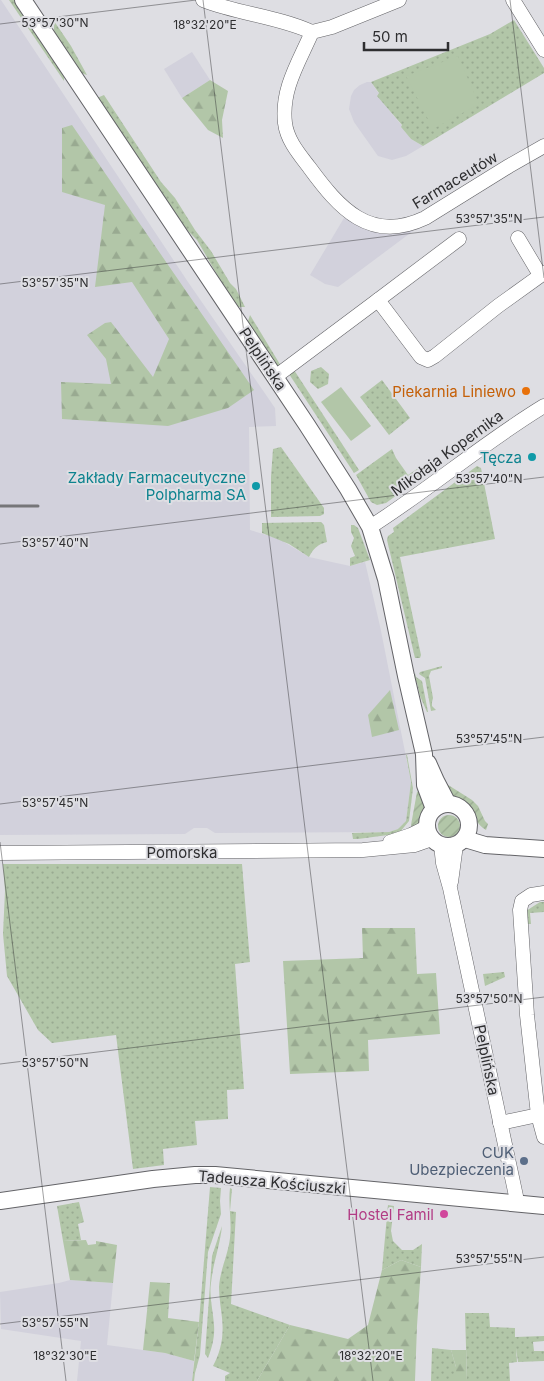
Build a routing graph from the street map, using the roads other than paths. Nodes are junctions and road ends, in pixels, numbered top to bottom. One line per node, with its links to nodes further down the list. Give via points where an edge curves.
1 (23, 0): 12 (street, Pelplińska)
2 (203, 0): 5 (street, via 295,24)
3 (399, 0): 5 (street)
4 (513, 0): 6 (street)
5 (312, 32): 7 (street, Farmaceutów, via 288,92 285,123 288,134 296,150 335,200 364,221 381,226 413,224)
6 (544, 50)
7 (544, 146)
8 (518, 238): 10 (street)
9 (459, 239): 11 (street)
10 (542, 274): 11 (street, via 428,360 421,358)
11 (378, 300): 12 (street)
12 (275, 377): 14 (street, Pelplińska)
13 (544, 406): 14 (street, Mikołaja Kopernika)
14 (370, 527): 15 (street, Pelplińska, via 386,579 424,754 436,782)
15 (441, 806): 16 (street, via 427,821); 16 (street, via 457,805 468,817)
16 (448, 837): 17 (street, via 489,836); 18 (street, Pomorska, via 411,835 363,850); 21 (street, Pelplińska, via 443,863)
17 (544, 849)
18 (0, 853)
19 (544, 893): 20 (street, via 531,894 522,901 520,910)
20 (538, 1115): 21 (street); 22 (street)
21 (500, 1123): 24 (street, Pelplińska)
22 (544, 1137)
23 (0, 1200): 24 (street, Tadeusza Kościuszki, via 175,1176 208,1175)
24 (515, 1204): 25 (street, Tadeusza Kościuszki)
25 (544, 1206)

